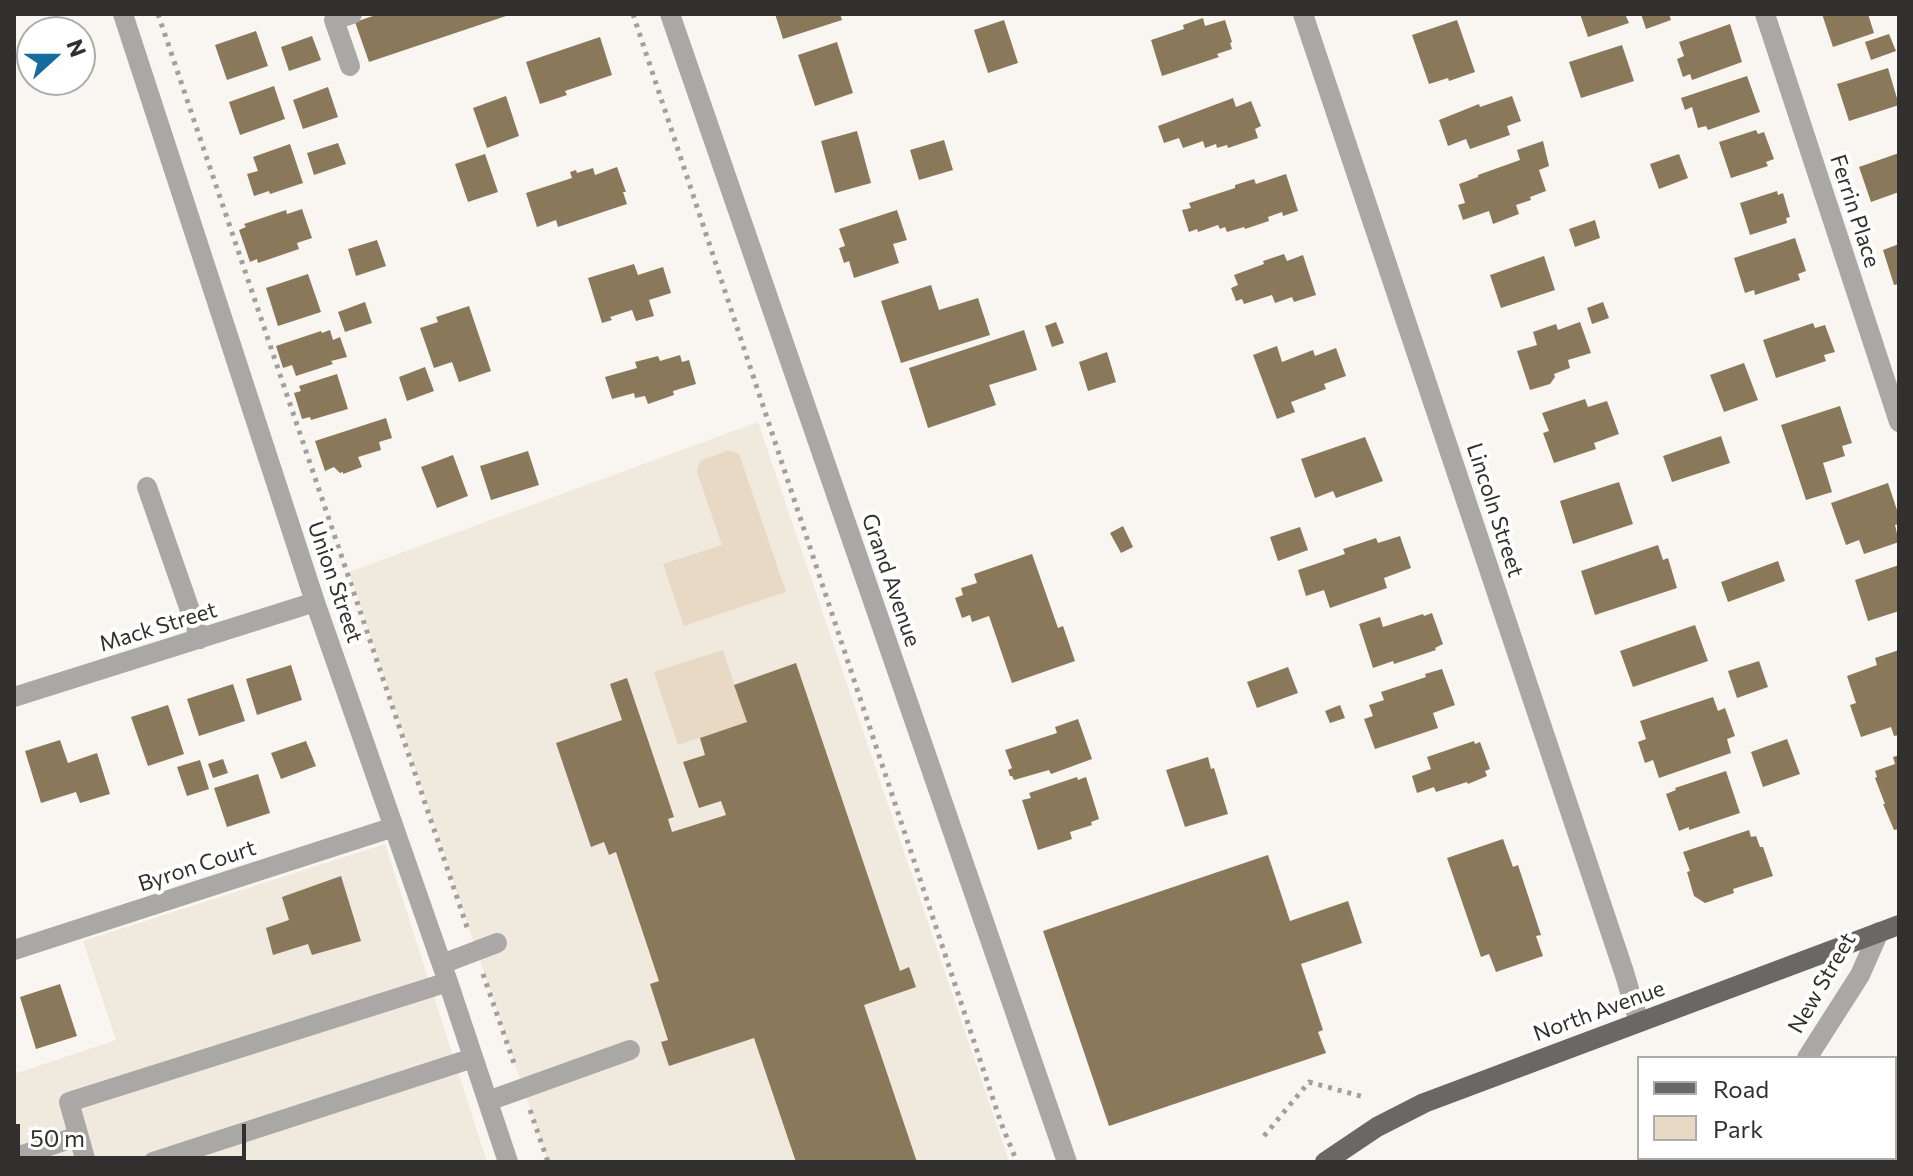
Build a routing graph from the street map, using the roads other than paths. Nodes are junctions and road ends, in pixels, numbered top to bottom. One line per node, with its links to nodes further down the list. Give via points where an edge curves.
1 (123, 14): 9 (street, Union Street)
2 (352, 14): 6 (street, via 334,20)
3 (670, 14): 28 (street, Grand Avenue)
4 (1303, 14): 18 (street, Lincoln Street)
5 (1765, 14): 7 (street, Ferrin Place)
6 (350, 66)
7 (1899, 422)
8 (147, 487): 10 (street)
9 (315, 602): 10 (street, Mack Street); 12 (street, Union Street)
10 (200, 639): 11 (street, Mack Street)
11 (14, 697)
12 (394, 827): 16 (street, Byron Court); 17 (street, Union Street)
13 (1899, 925): 14 (main road, North Avenue)
14 (1879, 932): 18 (main road, North Avenue); 20 (street, New Street, via 1860,975)
15 (497, 943): 17 (street)
16 (14, 950)
17 (445, 973): 21 (street, Union Street); 23 (street, via 69,1102)
18 (1639, 1022): 29 (main road, North Avenue, via 1424,1103)
19 (630, 1050): 22 (street)
20 (1808, 1056)
21 (473, 1058): 22 (street, Union Street); 26 (street)
22 (488, 1101): 27 (street, Union Street)
23 (78, 1136): 24 (street); 25 (street)
24 (14, 1158)
25 (86, 1162)
26 (153, 1162)
27 (508, 1162)
28 (1067, 1162)
29 (1325, 1162)

